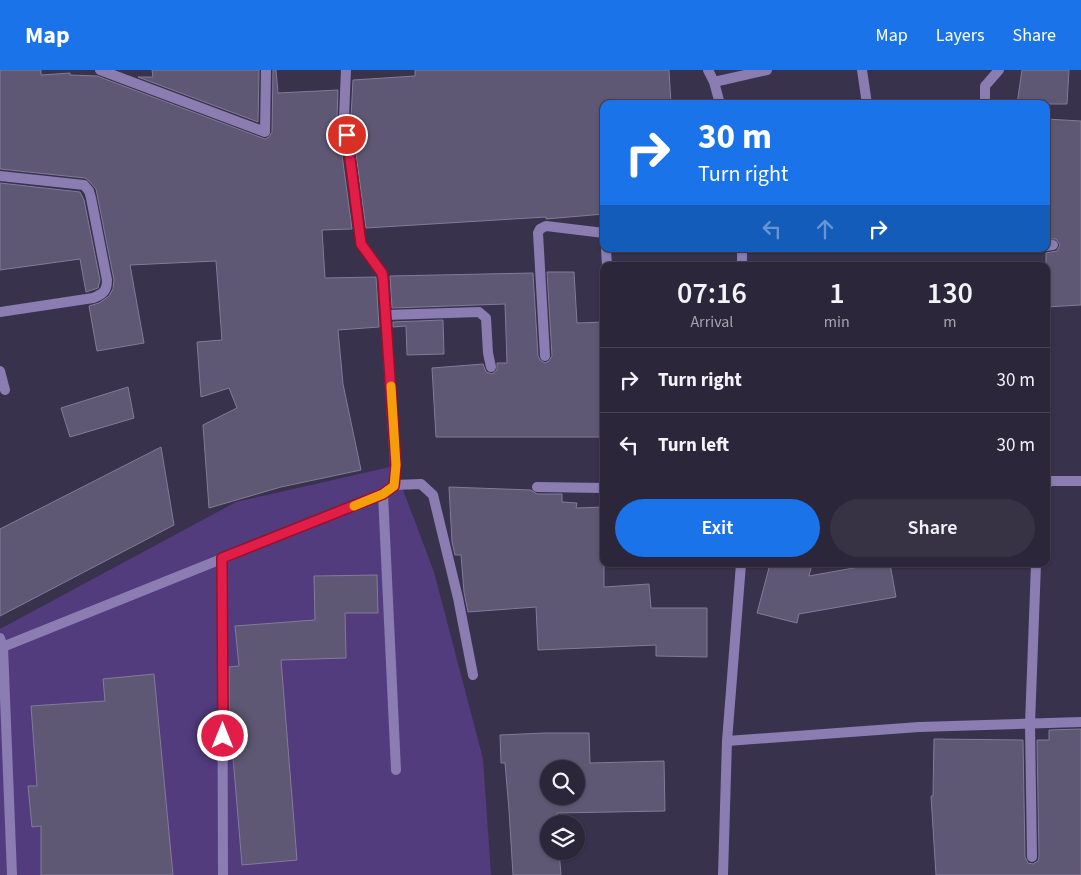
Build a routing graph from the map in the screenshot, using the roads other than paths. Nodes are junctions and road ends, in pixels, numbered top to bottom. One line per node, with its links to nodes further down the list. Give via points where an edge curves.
1 (100, 70): 2 (street, via 265,132)
2 (266, 70)
3 (346, 70): 15 (street, via 344,117 361,244 382,273)
4 (708, 70): 8 (street)
5 (767, 70): 8 (street)
6 (862, 70): 10 (street)
7 (999, 70): 11 (street, via 985,86)
8 (714, 82): 9 (street)
9 (719, 100)
10 (866, 100)
11 (985, 100)
12 (0, 176): 14 (street, via 84,185 91,198 107,280 107,288 93,298)
13 (600, 233): 16 (street, via 546,226 538,233)
14 (0, 312)
15 (386, 315): 17 (street, via 479,312 486,318); 22 (street, via 396,465)
16 (545, 356)
17 (491, 367)
18 (0, 371): 19 (street)
19 (5, 390)
20 (1050, 481): 21 (street)
21 (1081, 481)
22 (394, 486): 25 (street); 30 (street, via 420,484 433,495)
23 (537, 487): 24 (street)
24 (600, 488)
25 (383, 494): 26 (street); 34 (street)
26 (222, 558): 29 (street); 37 (street)
27 (742, 567): 33 (street)
28 (1036, 567): 32 (street)
29 (1, 644): 36 (street)
30 (473, 676)
31 (1081, 722): 32 (street)
32 (1030, 724): 33 (street, via 919,727); 35 (street)
33 (727, 742): 38 (street)
34 (396, 770)
35 (1032, 857)
36 (12, 875)
37 (223, 875)
38 (723, 875)

